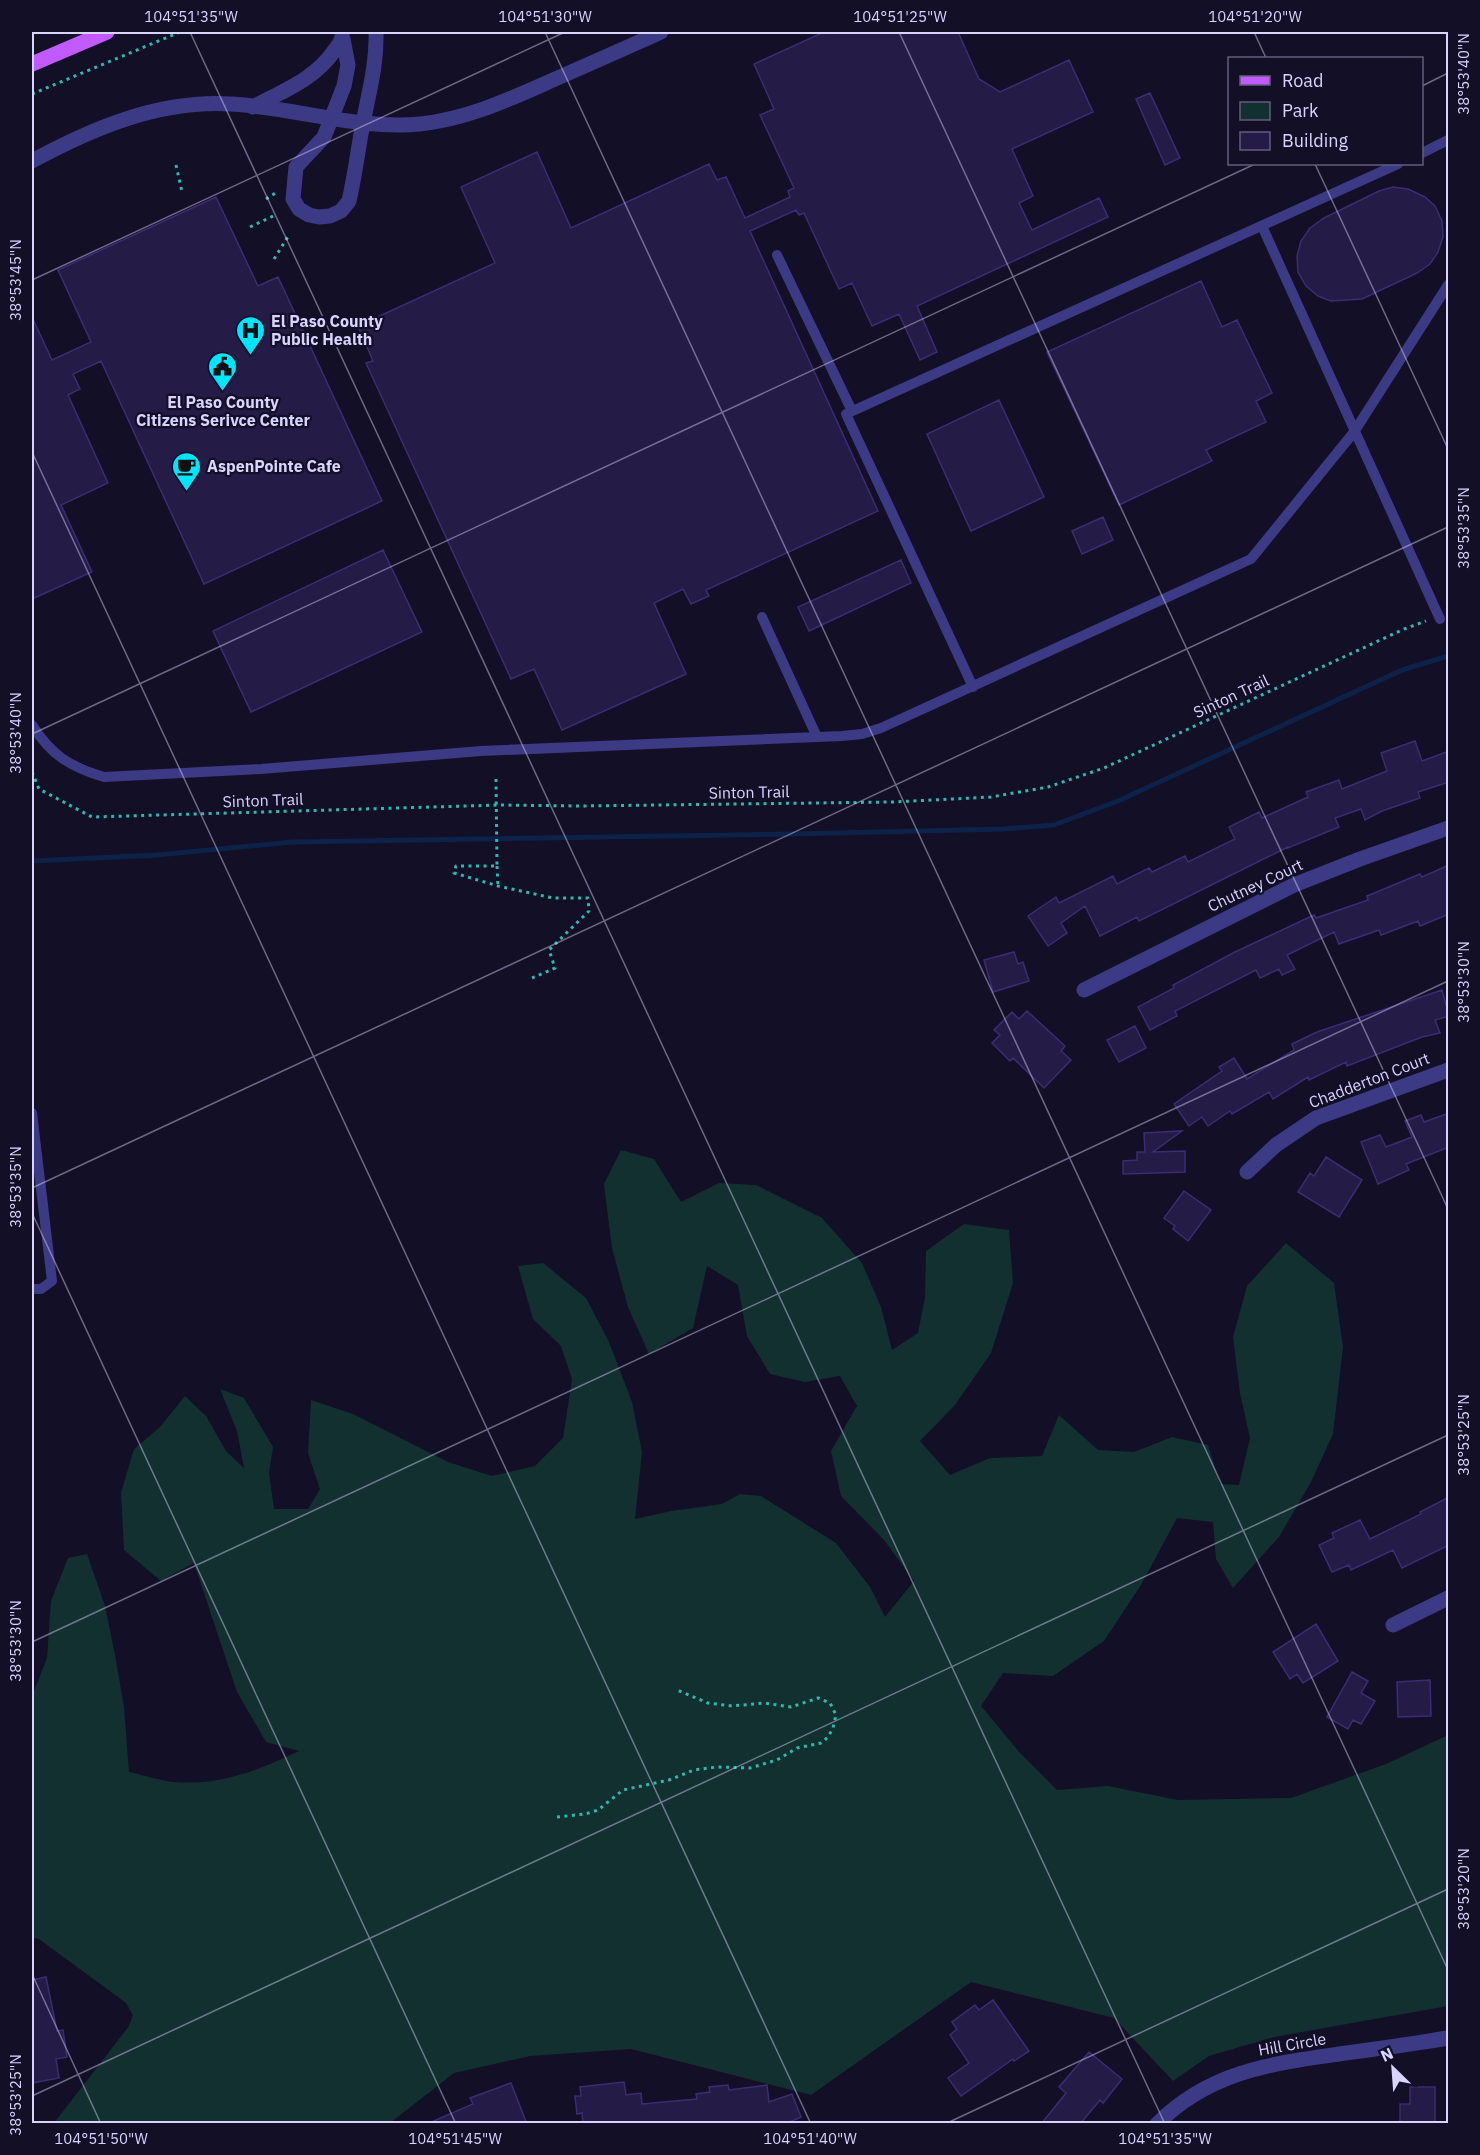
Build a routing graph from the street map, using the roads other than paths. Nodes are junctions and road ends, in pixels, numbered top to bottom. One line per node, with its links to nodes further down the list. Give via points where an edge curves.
1 (106, 32): 5 (main road)
2 (376, 32): 8 (street, via 374,79)
3 (662, 32): 8 (street, via 471,114 420,124)
4 (342, 35): 6 (street, via 317,72); 7 (street, via 348,65)
5 (32, 64)
6 (253, 107): 7 (street); 11 (street, via 203,104 152,112 93,130)
7 (331, 119): 8 (street); 8 (street, via 324,137 295,173 293,199 299,209 319,217 341,211 349,201)
8 (363, 124)
9 (1449, 140): 10 (lane)
10 (1423, 153)
11 (32, 161)
12 (1396, 165): 13 (lane)
13 (1262, 226): 16 (lane); 17 (lane)
14 (777, 255): 16 (lane)
15 (1449, 285): 17 (lane)
16 (852, 411): 20 (lane, via 846,414)
17 (1354, 432): 19 (lane); 20 (lane, via 1251,559)
18 (762, 617): 22 (lane)
19 (1440, 619)
20 (974, 687): 22 (lane, via 881,728 862,734)
21 (32, 725): 22 (lane, via 65,762 104,777 488,750)
22 (817, 737)
23 (1449, 828): 24 (street, Chutney Court, via 1294,885)
24 (1083, 990)
25 (1449, 1070): 27 (street, Chadderton Court, via 1316,1118 1276,1145)
26 (32, 1113): 28 (lane, via 52,1281 41,1289)
27 (1247, 1172)
28 (32, 1289)
29 (1449, 1598): 30 (street)
30 (1393, 1625)
31 (1449, 2038): 32 (street, Hill Circle, via 1243,2071 1186,2099)
32 (1157, 2124)

